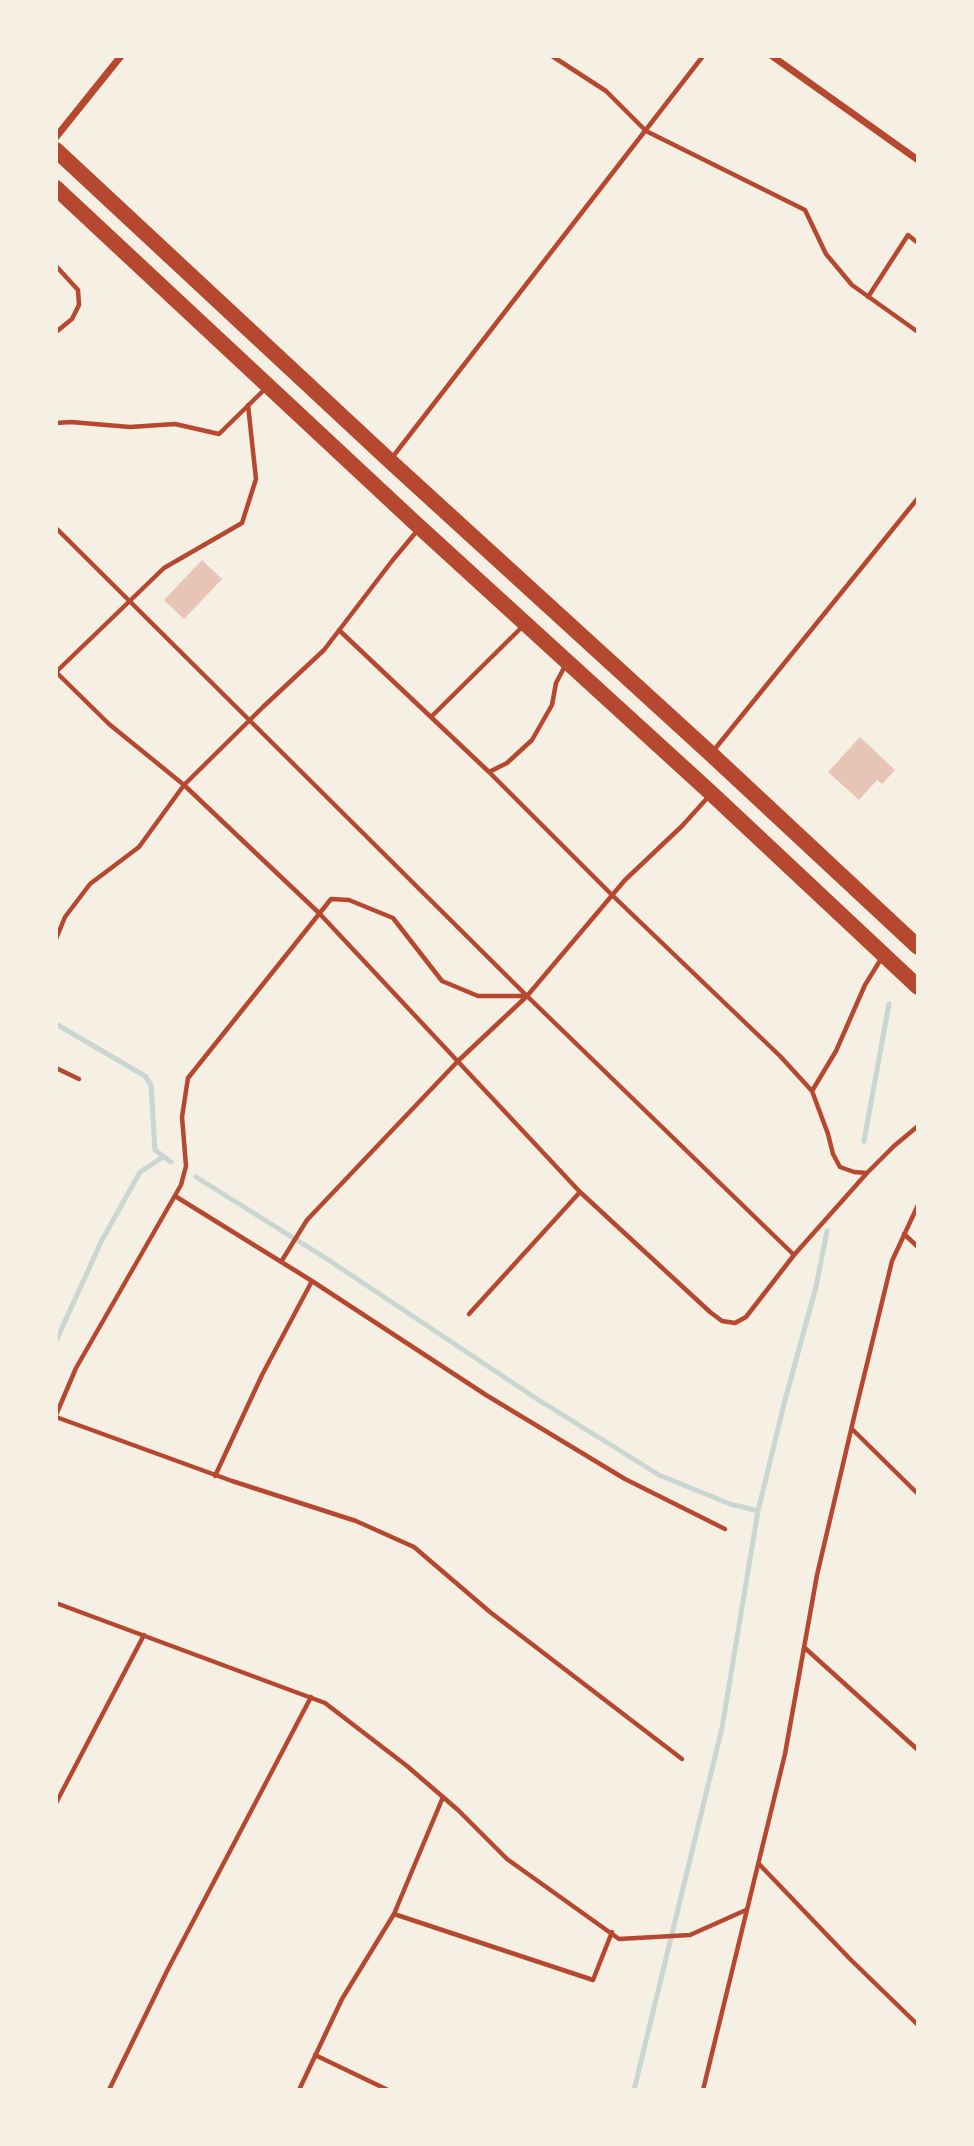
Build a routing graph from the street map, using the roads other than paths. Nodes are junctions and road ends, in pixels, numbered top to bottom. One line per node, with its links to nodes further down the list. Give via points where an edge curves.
1 (121, 56): 6 (street)
2 (552, 56): 5 (lane, via 606,91)
3 (703, 56): 5 (lane)
4 (772, 56): 8 (street)
5 (646, 131): 12 (lane, via 805,210 826,254); 18 (lane)
6 (56, 136)
7 (56, 150): 18 (highway)
8 (918, 160)
9 (57, 192): 15 (highway)
10 (918, 243): 12 (lane, via 908,235)
11 (56, 266): 13 (lane, via 78,290 79,305)
12 (868, 297): 14 (lane)
13 (56, 332)
14 (918, 332)
15 (268, 386): 16 (lane); 21 (highway)
16 (248, 405): 17 (lane, via 219,434 175,424); 22 (lane, via 256,478 242,523 164,568)
17 (56, 423)
18 (390, 461): 28 (highway)
19 (918, 498): 28 (lane)
20 (56, 527): 22 (lane)
21 (420, 528): 23 (highway); 24 (lane)
22 (129, 601): 27 (lane); 30 (lane, via 56,672 109,724)
23 (525, 624): 25 (highway); 26 (lane)
24 (339, 630): 26 (lane); 27 (lane, via 324,650)
25 (566, 662): 29 (lane, via 552,705 531,740 507,763); 31 (highway)
26 (431, 717): 29 (lane)
27 (249, 720): 30 (lane); 38 (lane)
28 (711, 754): 35 (highway)
29 (489, 772): 32 (lane)
30 (184, 785): 33 (lane); 34 (lane, via 139,847 90,884 65,917)
31 (711, 793): 32 (lane); 36 (highway)
32 (611, 895): 38 (lane); 42 (lane)
33 (319, 913): 38 (lane, via 331,899 349,900 393,918 442,981 478,996); 39 (lane); 46 (lane, via 188,1078 182,1117 186,1166)
34 (56, 939)
35 (918, 947)
36 (884, 955): 37 (highway); 42 (lane)
37 (918, 987)
38 (527, 996): 39 (lane); 50 (lane)
39 (458, 1061): 45 (lane); 51 (lane, via 307,1220)
40 (56, 1068): 41 (lane)
41 (79, 1079)
42 (813, 1091): 44 (lane, via 839,1167)
43 (918, 1126): 44 (lane)
44 (867, 1173): 50 (lane)
45 (580, 1192): 50 (lane, via 722,1321 735,1323 746,1317); 53 (lane)
46 (175, 1196): 51 (lane); 54 (lane, via 76,1368)
47 (918, 1205): 48 (lane)
48 (904, 1234): 49 (lane); 55 (lane, via 892,1261)
49 (918, 1247)
50 (794, 1255)
51 (281, 1262): 52 (lane)
52 (312, 1281): 56 (lane); 58 (lane, via 625,1479)
53 (469, 1314)
54 (56, 1416): 56 (lane)
55 (852, 1428): 57 (lane); 61 (lane)
56 (215, 1476): 64 (lane, via 356,1521 414,1546 490,1612)
57 (918, 1493)
58 (725, 1529)
59 (56, 1603): 60 (lane)
60 (144, 1635): 62 (lane); 66 (lane)
61 (804, 1648): 63 (lane); 67 (lane)
62 (312, 1698): 65 (lane, via 325,1703); 73 (lane)
63 (918, 1749)
64 (682, 1759)
65 (443, 1797): 69 (lane); 70 (lane, via 507,1859)
66 (56, 1803)
67 (759, 1863): 68 (lane); 71 (lane)
68 (746, 1910): 70 (lane, via 690,1935 619,1939); 76 (lane)
69 (394, 1914): 70 (lane, via 593,1980); 72 (lane, via 342,1999)
70 (612, 1933)
71 (918, 2025)
72 (315, 2055): 74 (lane); 75 (lane)
73 (109, 2090)
74 (299, 2090)
75 (388, 2090)
76 (703, 2090)

